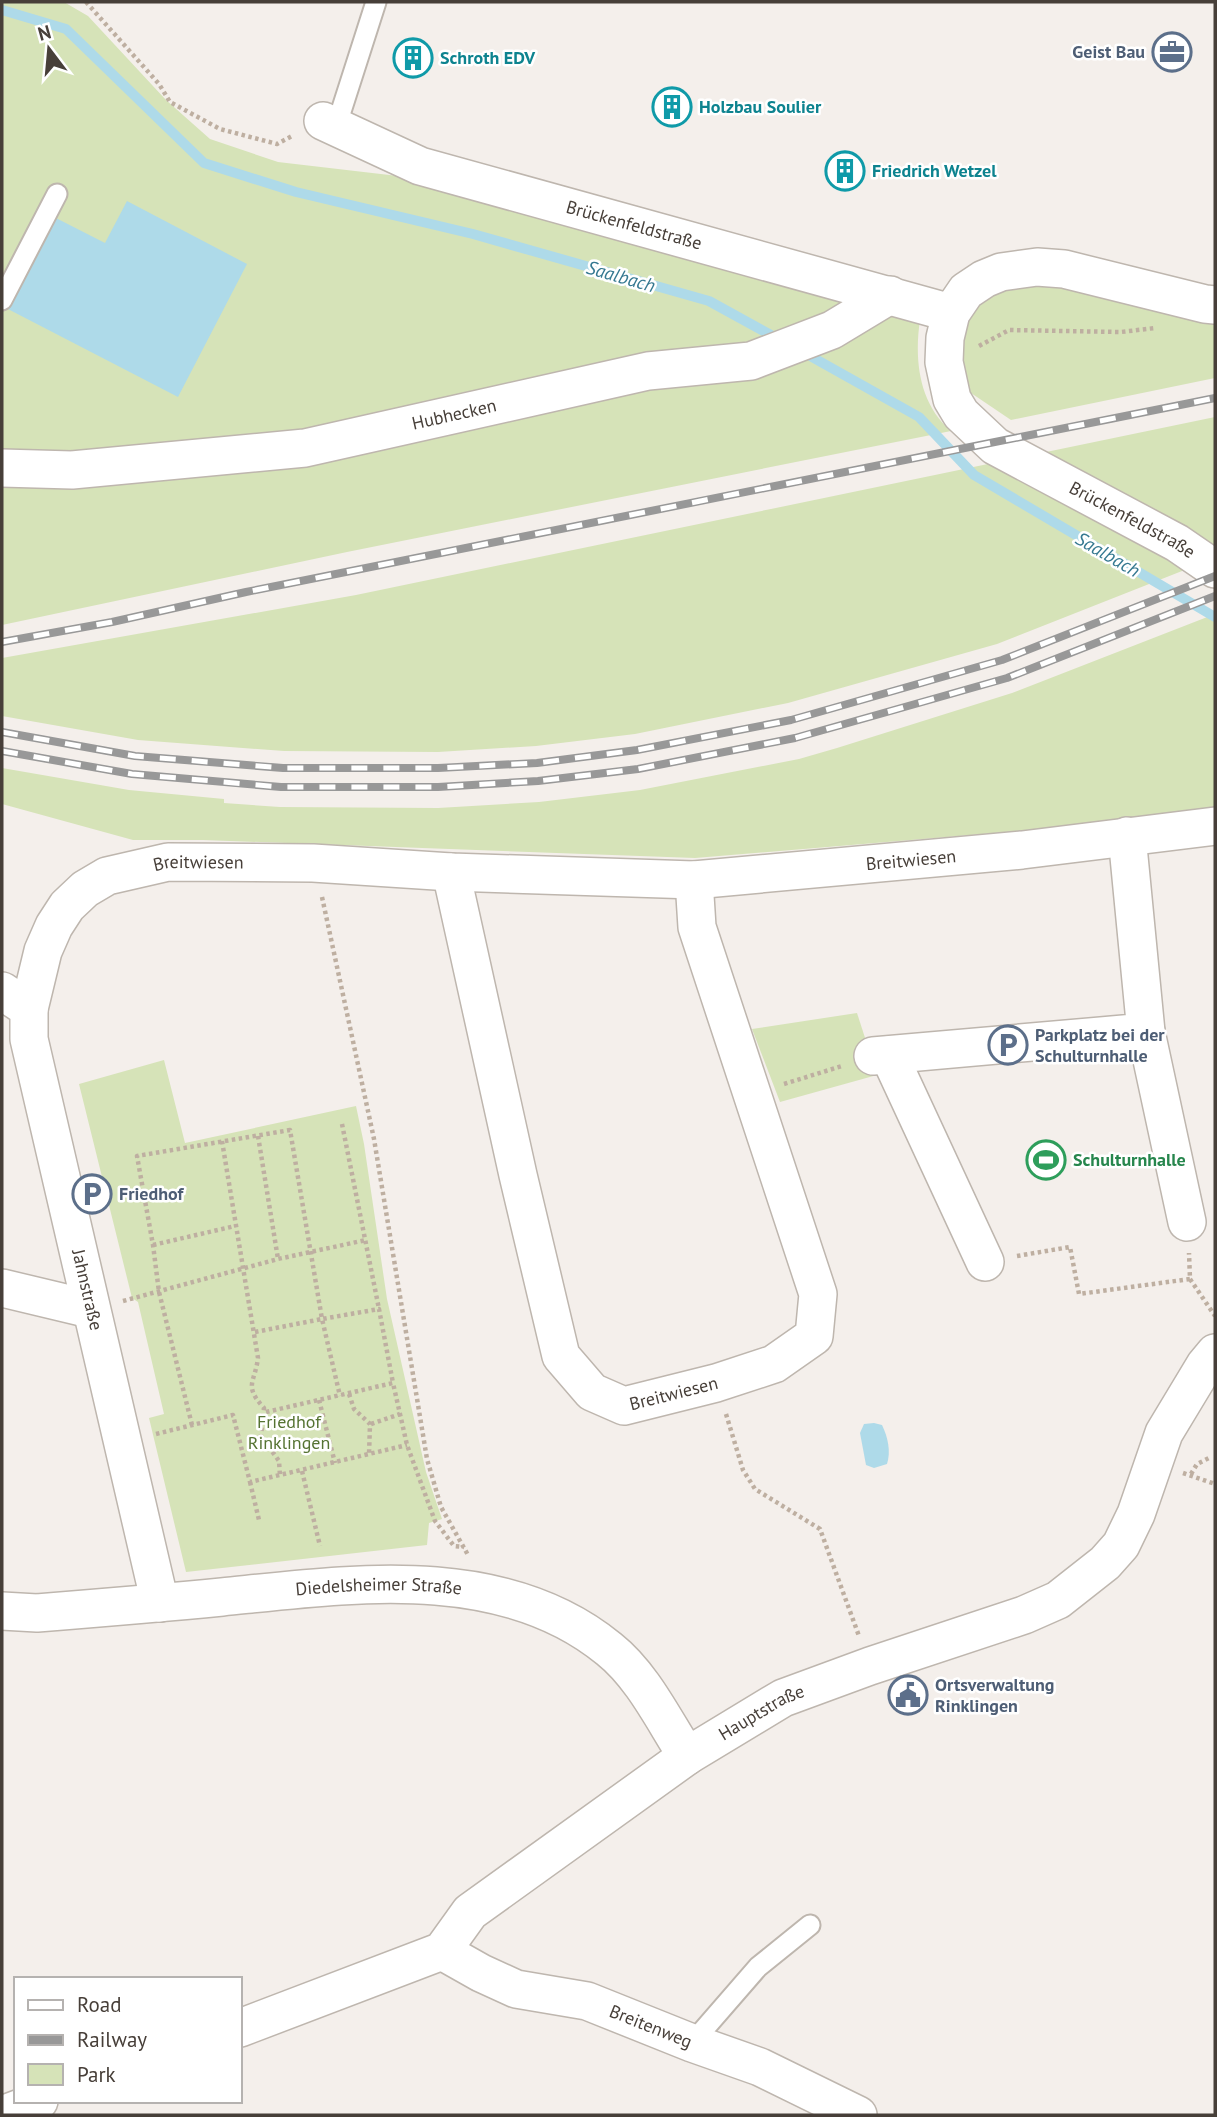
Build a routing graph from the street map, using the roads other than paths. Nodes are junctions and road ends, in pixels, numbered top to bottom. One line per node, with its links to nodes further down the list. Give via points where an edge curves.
1 (376, 2): 2 (lane)
2 (329, 124): 4 (street, Brückenfeldstraße, via 420,166)
3 (57, 194): 5 (lane)
4 (890, 295): 7 (street, Brückenfeldstraße); 8 (street, Hubhecken, via 832,330 751,361 648,371 305,448 72,470)
5 (2, 300)
6 (1215, 304): 7 (street, Brückenfeldstraße, via 1064,269 1037,267 984,279 966,291)
7 (951, 313): 9 (street, Brückenfeldstraße, via 944,362 952,399 961,414 995,446 1177,543)
8 (2, 468)
9 (1215, 569)
10 (1215, 826): 11 (street, Breitwiesen)
11 (1127, 836): 13 (street, Breitwiesen); 15 (street)
12 (452, 872): 13 (street, Breitwiesen); 13 (street, Breitwiesen, via 561,1356 592,1392 624,1406 774,1364 814,1336 818,1294 697,928); 14 (street, Breitwiesen, via 313,863 167,862 107,876 67,906)
13 (694, 880)
14 (15, 1000): 19 (street, Jahnstraße, via 29,1039)
15 (1146, 1032): 16 (street); 17 (street, via 881,1056)
16 (1187, 1222)
17 (985, 1262)
18 (2, 1288): 19 (street)
19 (90, 1308): 21 (street, Jahnstraße)
20 (1215, 1353): 23 (street, Hauptstraße, via 1164,1433 1121,1545 1058,1600 783,1698)
21 (160, 1603): 22 (street, Diedelsheimer Straße, via 37,1613); 23 (street, Diedelsheimer Straße, via 345,1585 426,1585 482,1592 579,1626 612,1651 639,1681)
22 (2, 1611)
23 (687, 1756): 25 (street, Hauptstraße, via 470,1912)
24 (810, 1925): 27 (lane, via 758,1967)
25 (442, 1951): 26 (street); 27 (street, Breitenweg, via 516,1989 587,2001)
26 (242, 2027)
27 (692, 2043): 30 (street, Breitenweg, via 760,2067)
28 (34, 2103): 29 (street)
29 (2, 2115)
30 (858, 2115)

